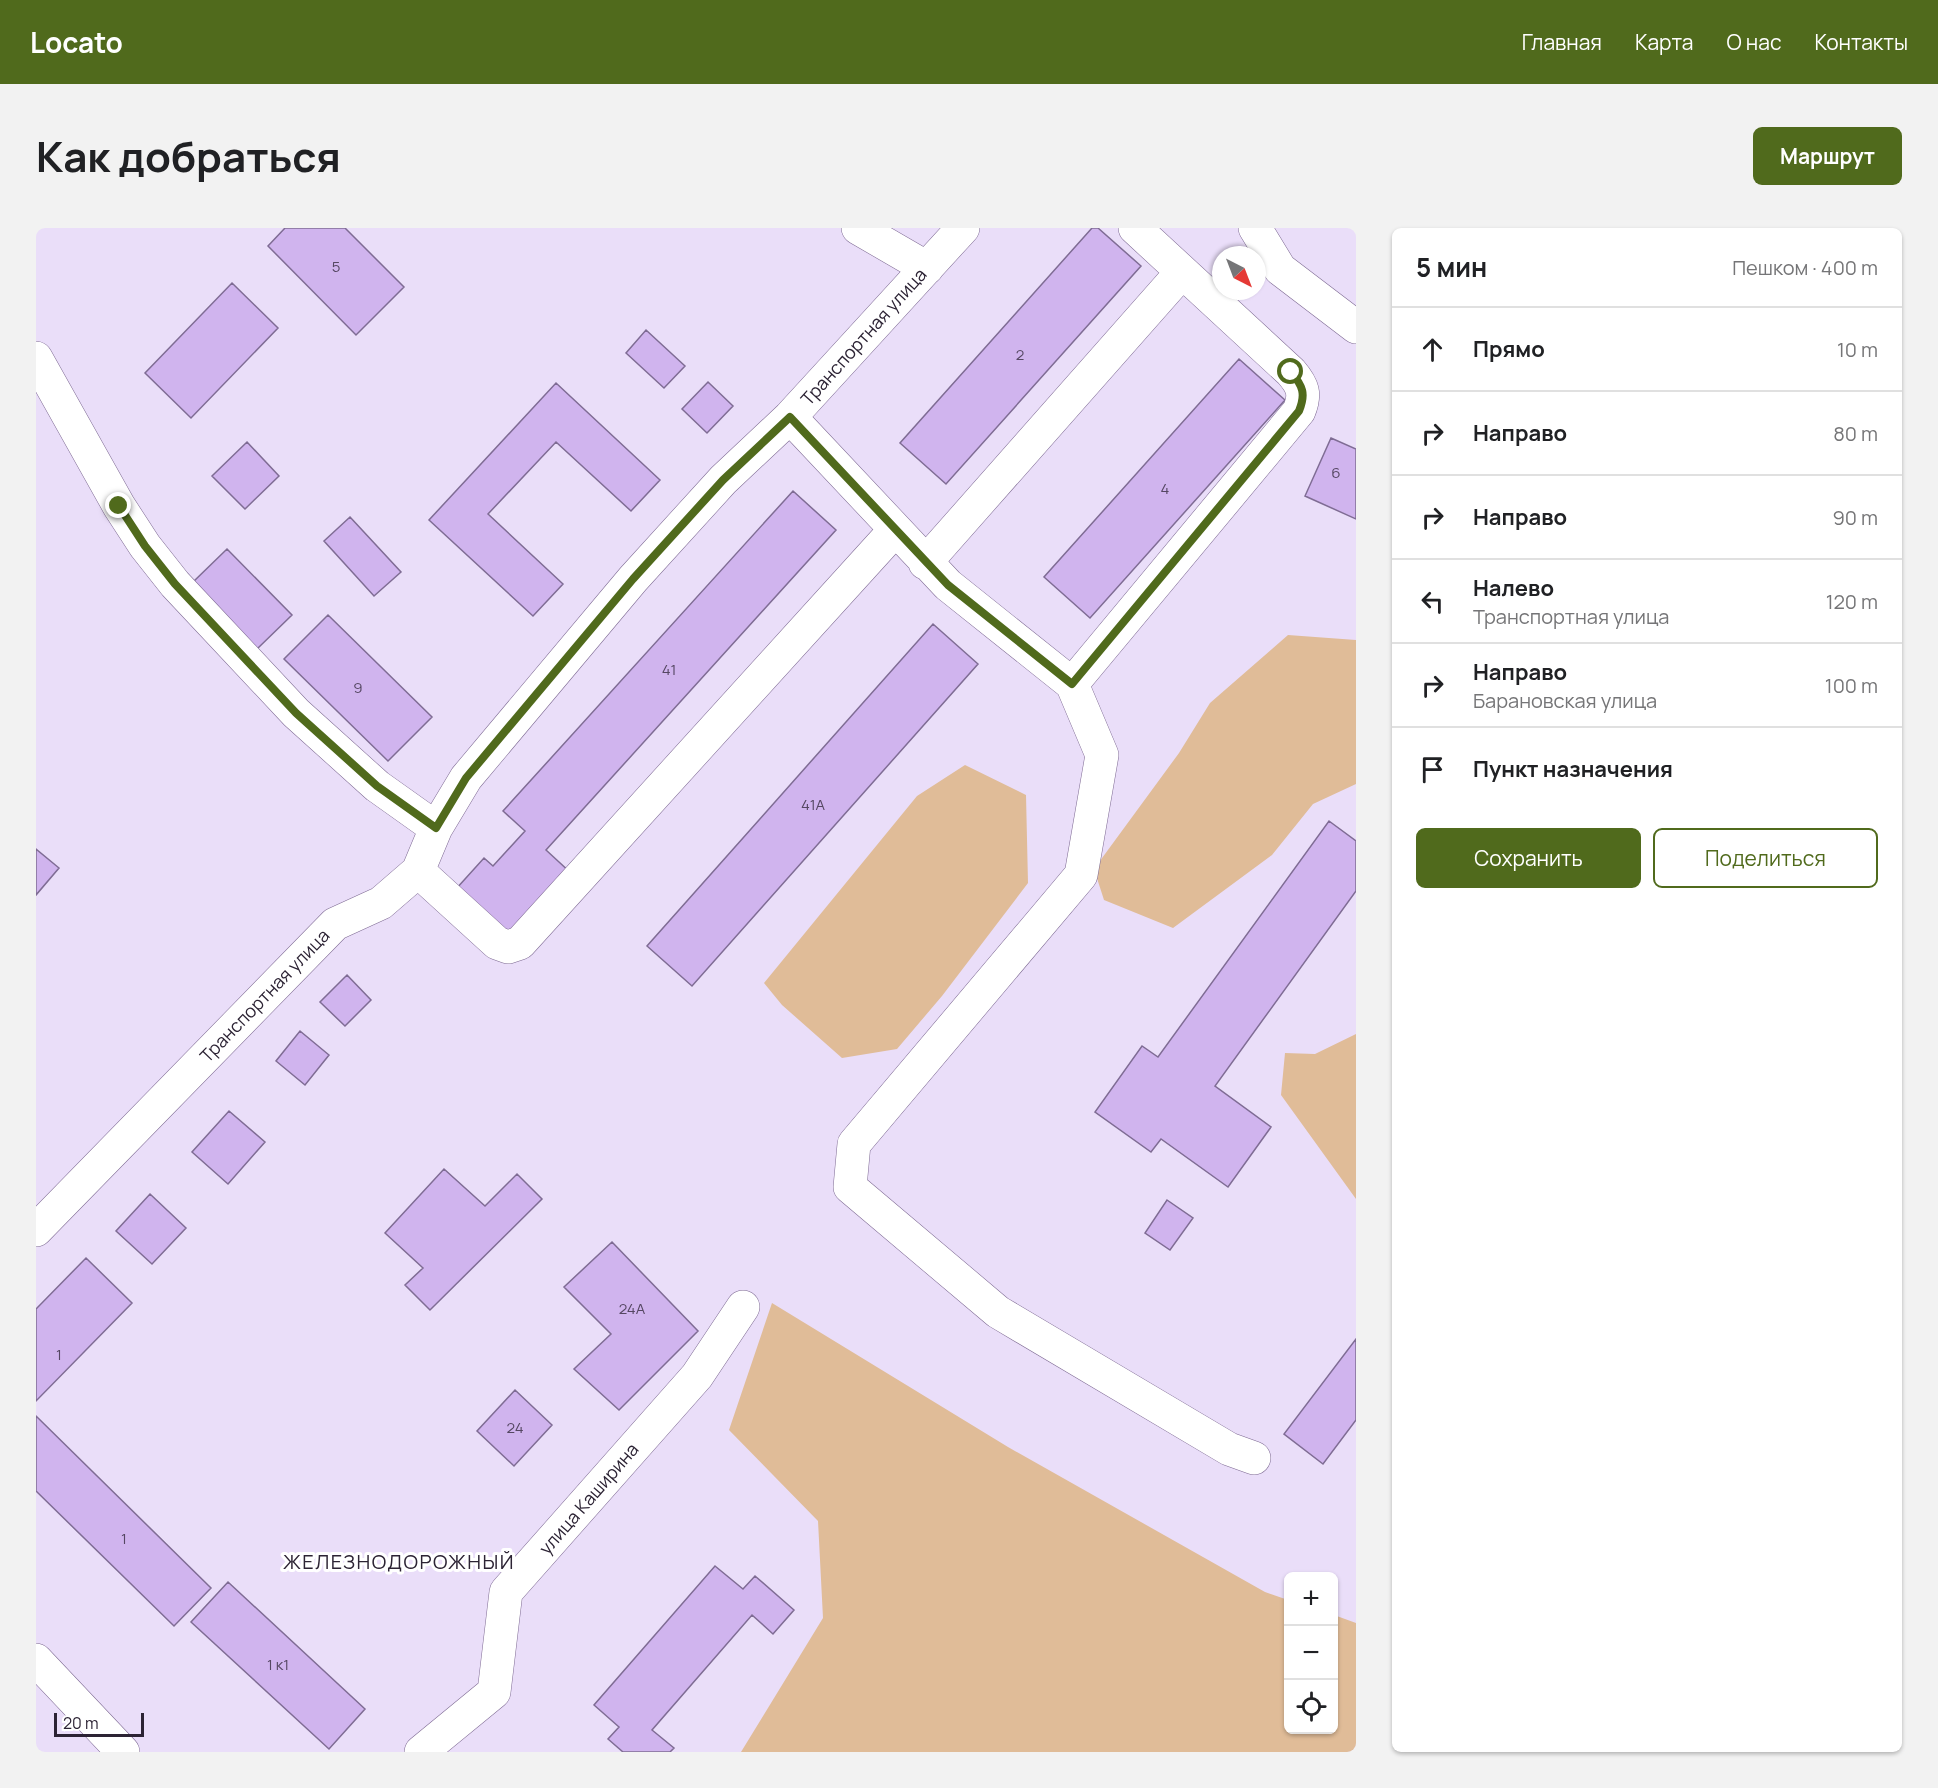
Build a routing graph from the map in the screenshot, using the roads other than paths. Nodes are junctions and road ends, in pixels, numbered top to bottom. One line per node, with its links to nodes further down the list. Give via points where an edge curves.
1 (858, 228): 5 (street)
2 (963, 228): 5 (street, Транспортная улица)
3 (1135, 228): 6 (street)
4 (1255, 228): 7 (street, via 1280,270)
5 (927, 268): 9 (street, Транспортная улица)
6 (1182, 272): 11 (street); 12 (street, via 1291,372 1304,397 1299,411)
7 (1356, 327)
8 (36, 358): 13 (street, via 119,506 175,584 296,713 377,786)
9 (790, 417): 10 (street); 13 (street, Транспортная улица, via 723,480 633,579 466,778)
10 (894, 530): 11 (street); 14 (street, via 520,944 508,947 497,943)
11 (925, 563): 12 (street)
12 (1072, 684): 17 (street, via 1102,755 1081,875 854,1144 850,1187 998,1312 1229,1449)
13 (436, 828): 14 (street, Транспортная улица)
14 (418, 871): 15 (street, Транспортная улица, via 381,903 335,924)
15 (36, 1230)
16 (743, 1307): 20 (street, улица Каширина, via 697,1376 506,1592 494,1692)
17 (1254, 1458)
18 (36, 1660): 19 (street)
19 (123, 1752)
20 (421, 1752)

